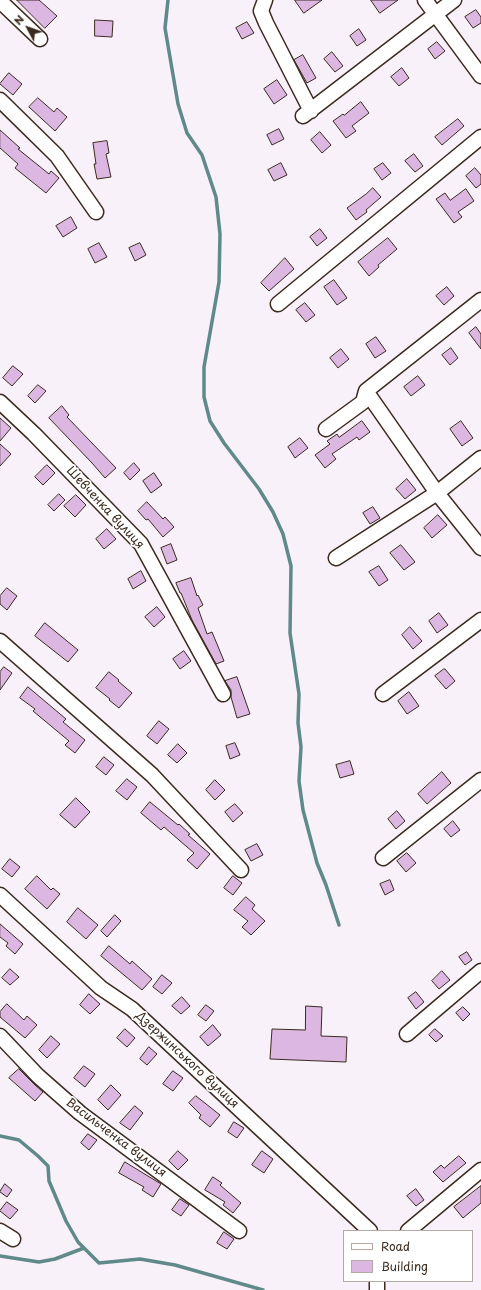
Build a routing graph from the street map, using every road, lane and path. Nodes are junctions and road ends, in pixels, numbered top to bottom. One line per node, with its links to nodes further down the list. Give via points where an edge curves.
1 (265, 0): 5 (street, via 261,11 307,113)
2 (426, 0): 5 (street)
3 (454, 0): 5 (street)
4 (0, 1): 6 (street)
5 (435, 14): 7 (street)
6 (40, 39)
7 (481, 76)
8 (0, 100): 10 (street, via 56,156)
9 (481, 137): 12 (street)
10 (96, 212)
11 (481, 300): 13 (street)
12 (278, 304)
13 (366, 391): 15 (street, via 364,402); 17 (street)
14 (0, 402): 22 (street, Шевченка вулиця, via 141,544)
15 (326, 429)
16 (481, 458): 17 (street)
17 (437, 494): 18 (street); 19 (street)
18 (481, 548)
19 (336, 558)
20 (481, 620): 23 (street)
21 (1, 643): 26 (street, via 152,775)
22 (223, 694)
23 (383, 694)
24 (481, 780): 25 (street)
25 (383, 858)
26 (241, 870)
27 (0, 894): 32 (street, Дзержинського вулиця, via 101,988 132,1009)
28 (481, 972): 29 (street)
29 (407, 1034)
30 (0, 1036): 35 (street, Васильченка вулиця, via 38,1076 80,1113)
31 (481, 1170): 33 (street)
32 (369, 1230)
33 (409, 1230)
34 (0, 1231): 36 (street)
35 (239, 1231)
36 (13, 1239)

